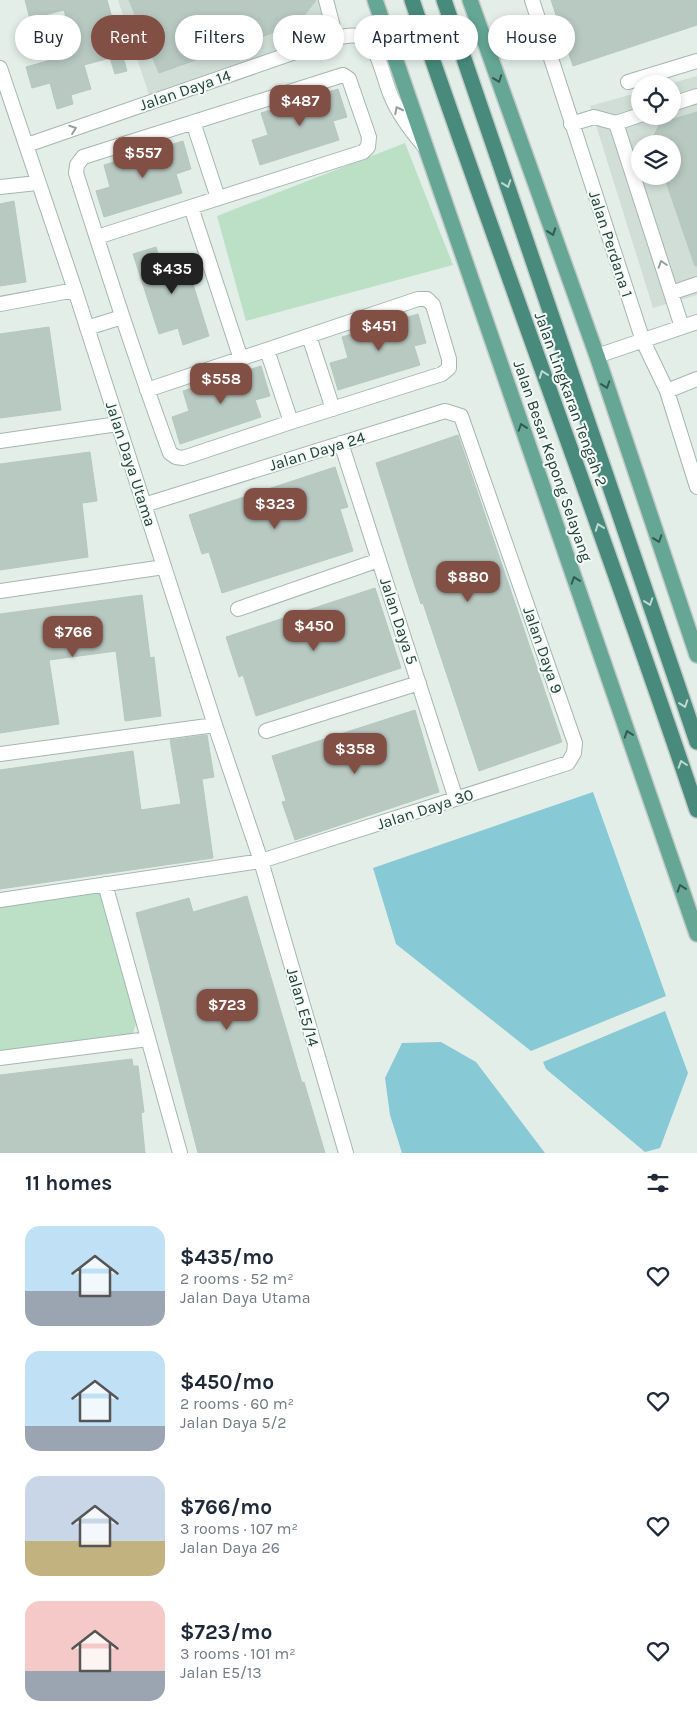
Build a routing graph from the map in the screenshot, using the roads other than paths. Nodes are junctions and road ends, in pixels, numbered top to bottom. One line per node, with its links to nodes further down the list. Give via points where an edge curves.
1 (326, 0): 7 (street)
2 (375, 0): 20 (main road, Jalan Besar Kepong Selayang)
3 (412, 0): 62 (highway, Jalan Lingkaran Tengah 2, one-way to 3)
4 (444, 0): 58 (highway, Jalan Lingkaran Tengah 2, one-way to 58)
5 (470, 0): 37 (main road, one-way to 37)
6 (532, 0): 18 (street, Jalan Perdana 1)
7 (330, 15)
8 (344, 36): 20 (street, Jalan Daya 14, one-way to 8, via 405,124 372,46 364,38)
9 (273, 60): 19 (street, Jalan Daya 14, one-way to 9)
10 (697, 60): 12 (street)
11 (0, 68): 19 (street, Jalan Daya Utama)
12 (628, 82)
13 (697, 96): 14 (street)
14 (681, 101)
15 (631, 118): 17 (street)
16 (193, 122): 23 (street); 23 (street, via 343,75 349,79 369,138 364,152); 25 (street, via 82,157 76,173)
17 (616, 123): 18 (street, via 594,117); 28 (street, one-way to 17)
18 (571, 124): 35 (street, Jalan Perdana 1)
19 (27, 144): 21 (street, Jalan Daya Utama)
20 (427, 149): 66 (main road, Jalan Besar Kepong Selayang, one-way to 20)
21 (37, 183): 22 (street); 27 (street, Jalan Daya Utama)
22 (0, 187)
23 (218, 198): 24 (street)
24 (192, 207): 25 (street); 38 (street)
25 (97, 237): 30 (street)
26 (697, 284): 28 (street)
27 (75, 290): 29 (street); 33 (street, Jalan Daya Utama)
28 (671, 293): 32 (street)
29 (0, 304)
30 (122, 317): 33 (street); 40 (street)
31 (697, 322): 32 (street)
32 (682, 327): 35 (street)
33 (87, 328): 45 (street, Jalan Daya Utama)
34 (309, 336): 36 (street); 42 (street); 42 (street, via 418,299 433,305 449,368 442,374)
35 (643, 340): 37 (street); 41 (street, Jalan Perdana 1)
36 (267, 350): 38 (street); 44 (street)
37 (597, 356): 54 (main road, one-way to 54)
38 (241, 359): 40 (street)
39 (697, 379): 41 (street)
40 (147, 390): 44 (street, via 170,453 176,457 183,458)
41 (667, 391): 48 (street, Jalan Perdana 1)
42 (333, 409): 44 (street)
43 (461, 416): 47 (street, Jalan Daya 24, via 445,411); 59 (street, Jalan Daya 9)
44 (290, 422)
45 (118, 424): 46 (street); 49 (street, Jalan Daya Utama)
46 (0, 441)
47 (340, 443): 49 (street, Jalan Daya 24); 50 (street, Jalan Daya 5)
48 (697, 487)
49 (144, 505): 51 (street, Jalan Daya Utama)
50 (379, 560): 53 (street); 55 (street, Jalan Daya 5)
51 (164, 567): 52 (street); 56 (street, Jalan Daya Utama)
52 (0, 591)
53 (238, 608)
54 (697, 655)
55 (419, 683): 57 (street); 61 (street, Jalan Daya 5)
56 (215, 725): 60 (street); 63 (street, Jalan Daya Utama)
57 (266, 731)
58 (697, 742)
59 (575, 743): 61 (street, Jalan Daya 30, via 574,754 568,764)
60 (0, 754)
61 (456, 799): 63 (street, Jalan Daya 30)
62 (697, 810)
63 (260, 861): 64 (street, Jalan Daya 30); 70 (street, Jalan E5/14)
64 (105, 884): 65 (street, Jalan Daya 30); 67 (street)
65 (0, 900)
66 (697, 934)
67 (148, 1039): 68 (street); 69 (street)
68 (0, 1058)
69 (180, 1153)
70 (346, 1153)

